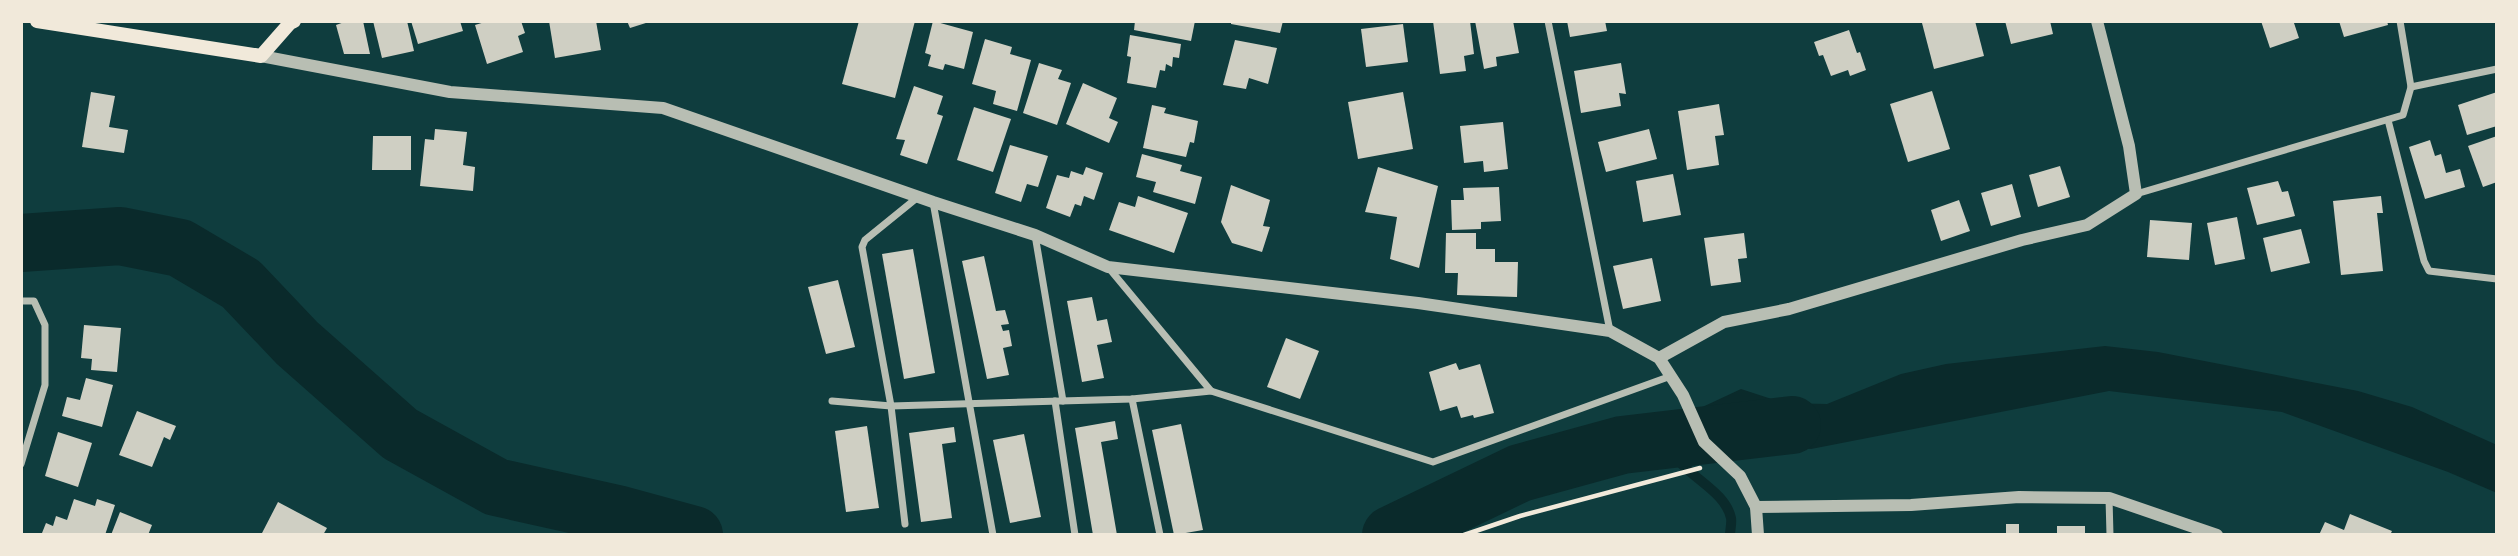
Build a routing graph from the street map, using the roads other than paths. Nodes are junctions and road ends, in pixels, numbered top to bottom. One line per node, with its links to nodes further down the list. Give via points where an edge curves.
1 (37, 21): 6 (main road)
2 (294, 21): 6 (main road)
3 (1548, 21): 17 (street)
4 (2097, 21): 10 (street, via 2124,123)
5 (2400, 21): 8 (street)
6 (261, 56): 11 (street, via 450,92 663,108)
7 (2497, 69): 8 (street)
8 (2411, 87): 9 (street, via 2403,115)
9 (2388, 120): 10 (street); 15 (street, via 2429,271)
10 (2136, 194): 18 (street, via 2087,225 1789,309 1724,322)
11 (918, 197): 12 (street); 25 (street, via 862,247)
12 (933, 202): 13 (street); 24 (street)
13 (1035, 235): 14 (street); 23 (street)
14 (1108, 267): 17 (street); 20 (street)
15 (2497, 279)
16 (21, 301): 26 (street, via 34,301 45,325 45,385)
17 (1610, 331): 18 (street)
18 (1659, 358): 19 (street)
19 (1671, 376): 20 (street, via 1433,462); 28 (street, via 1704,442 1740,476)
20 (1211, 391): 21 (street)
21 (1132, 399): 23 (street); 32 (street)
22 (832, 401): 25 (street)
23 (1059, 401): 24 (street); 31 (street)
24 (970, 403): 25 (street); 30 (street)
25 (891, 406): 29 (street)
26 (21, 464)
27 (2109, 498): 28 (street, via 2019,497); 34 (street); 35 (street)
28 (1756, 508): 33 (street)
29 (905, 524)
30 (993, 535)
31 (1074, 535)
32 (1160, 535)
33 (1758, 535)
34 (2110, 535)
35 (2217, 535)

